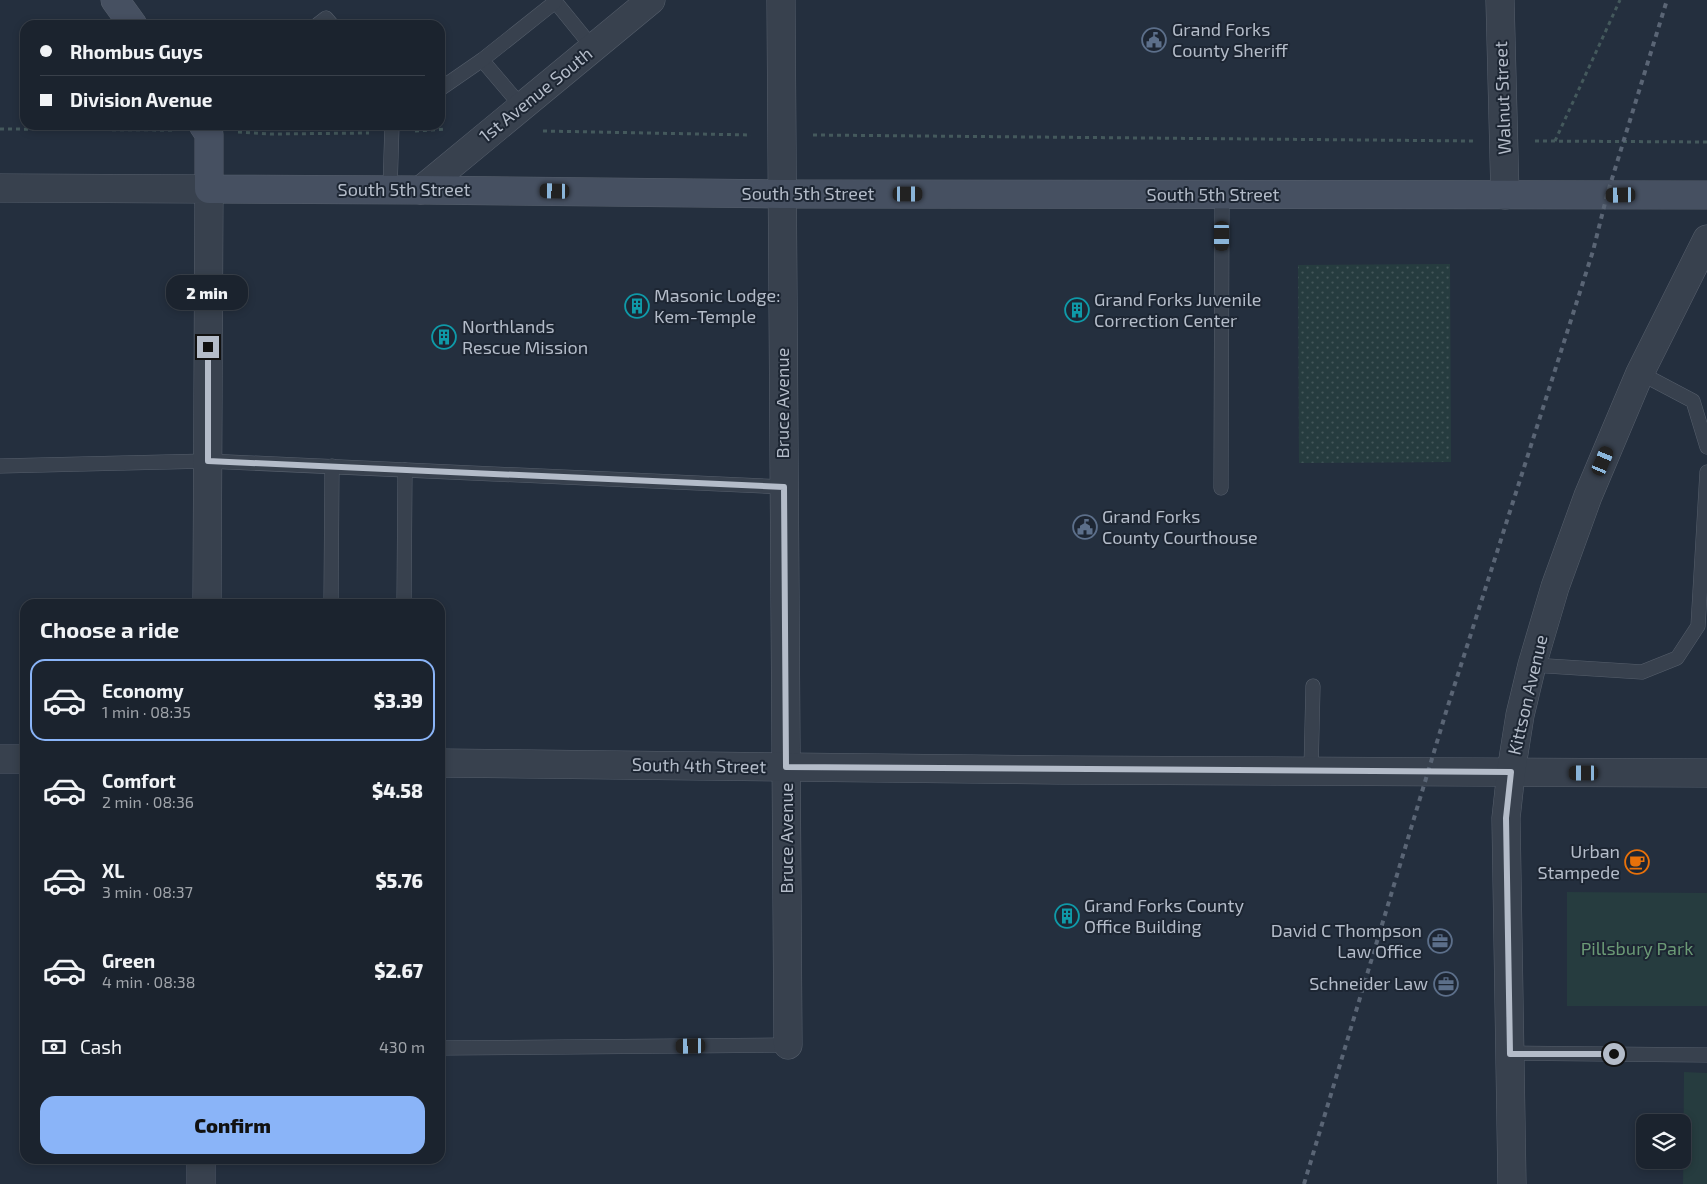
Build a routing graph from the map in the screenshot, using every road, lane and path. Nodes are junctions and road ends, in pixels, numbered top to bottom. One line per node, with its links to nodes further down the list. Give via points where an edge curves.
1 (115, 0): 7 (street)
2 (651, 0): 8 (street, 1st Avenue South)
3 (781, 0): 19 (street, Bruce Avenue)
4 (1500, 0): 20 (street, Walnut Street)
5 (1620, 0): 21 (path)
6 (555, 1): 8 (lane); 9 (lane)
7 (129, 20)
8 (593, 48): 11 (street, 1st Avenue South)
9 (482, 60): 10 (lane); 11 (lane)
10 (445, 86)
11 (522, 107): 26 (street, 1st Avenue South)
12 (0, 129): 13 (path)
13 (20, 129)
14 (206, 130): 24 (street, via 209,134)
15 (227, 130): 16 (path, via 272,134)
16 (368, 130)
17 (392, 130): 25 (lane)
18 (543, 131): 19 (path)
19 (782, 135): 20 (path); 27 (street, Bruce Avenue)
20 (1504, 141): 21 (path); 29 (street, Walnut Street)
21 (1555, 141): 22 (path)
22 (1707, 142)
23 (0, 188): 24 (street, South 5th Street)
24 (209, 189): 25 (street, South 5th Street); 34 (street)
25 (390, 190): 26 (street, South 5th Street)
26 (421, 190): 27 (street, South 5th Street)
27 (782, 194): 28 (street, South 5th Street); 39 (street, Bruce Avenue)
28 (1222, 195): 29 (street, South 5th Street); 40 (lane)
29 (1505, 195): 30 (street, South 5th Street)
30 (1707, 195)
31 (1707, 239): 32 (street, Kittson Avenue)
32 (1640, 372): 33 (lane, via 1694,401); 44 (street, Kittson Avenue, via 1588,496 1555,587)
33 (1707, 447)
34 (208, 461): 35 (lane); 36 (lane); 41 (street)
35 (0, 466)
36 (332, 466): 37 (lane); 42 (lane)
37 (405, 470): 39 (lane); 43 (lane)
38 (1707, 472): 44 (lane, via 1698,626 1678,658 1642,672)
39 (784, 487): 49 (street, Bruce Avenue)
40 (1221, 488)
41 (207, 599)
42 (331, 599)
43 (404, 599)
44 (1532, 665): 51 (street, Kittson Avenue)
45 (1312, 686): 50 (lane)
46 (0, 759): 47 (street)
47 (20, 759)
48 (445, 763): 49 (street, South 4th Street)
49 (786, 767): 50 (street, South 4th Street); 53 (street, Bruce Avenue)
50 (1311, 771): 51 (street, South 4th Street)
51 (1511, 772): 52 (street, South 4th Street); 55 (street, Kittson Avenue, via 1506,818)
52 (1707, 773)
53 (788, 1045): 54 (lane)
54 (445, 1048)
55 (1510, 1054): 56 (lane); 59 (street, Kittson Avenue)
56 (1707, 1056)
57 (201, 1164): 58 (street)
58 (201, 1184)
59 (1512, 1184)

